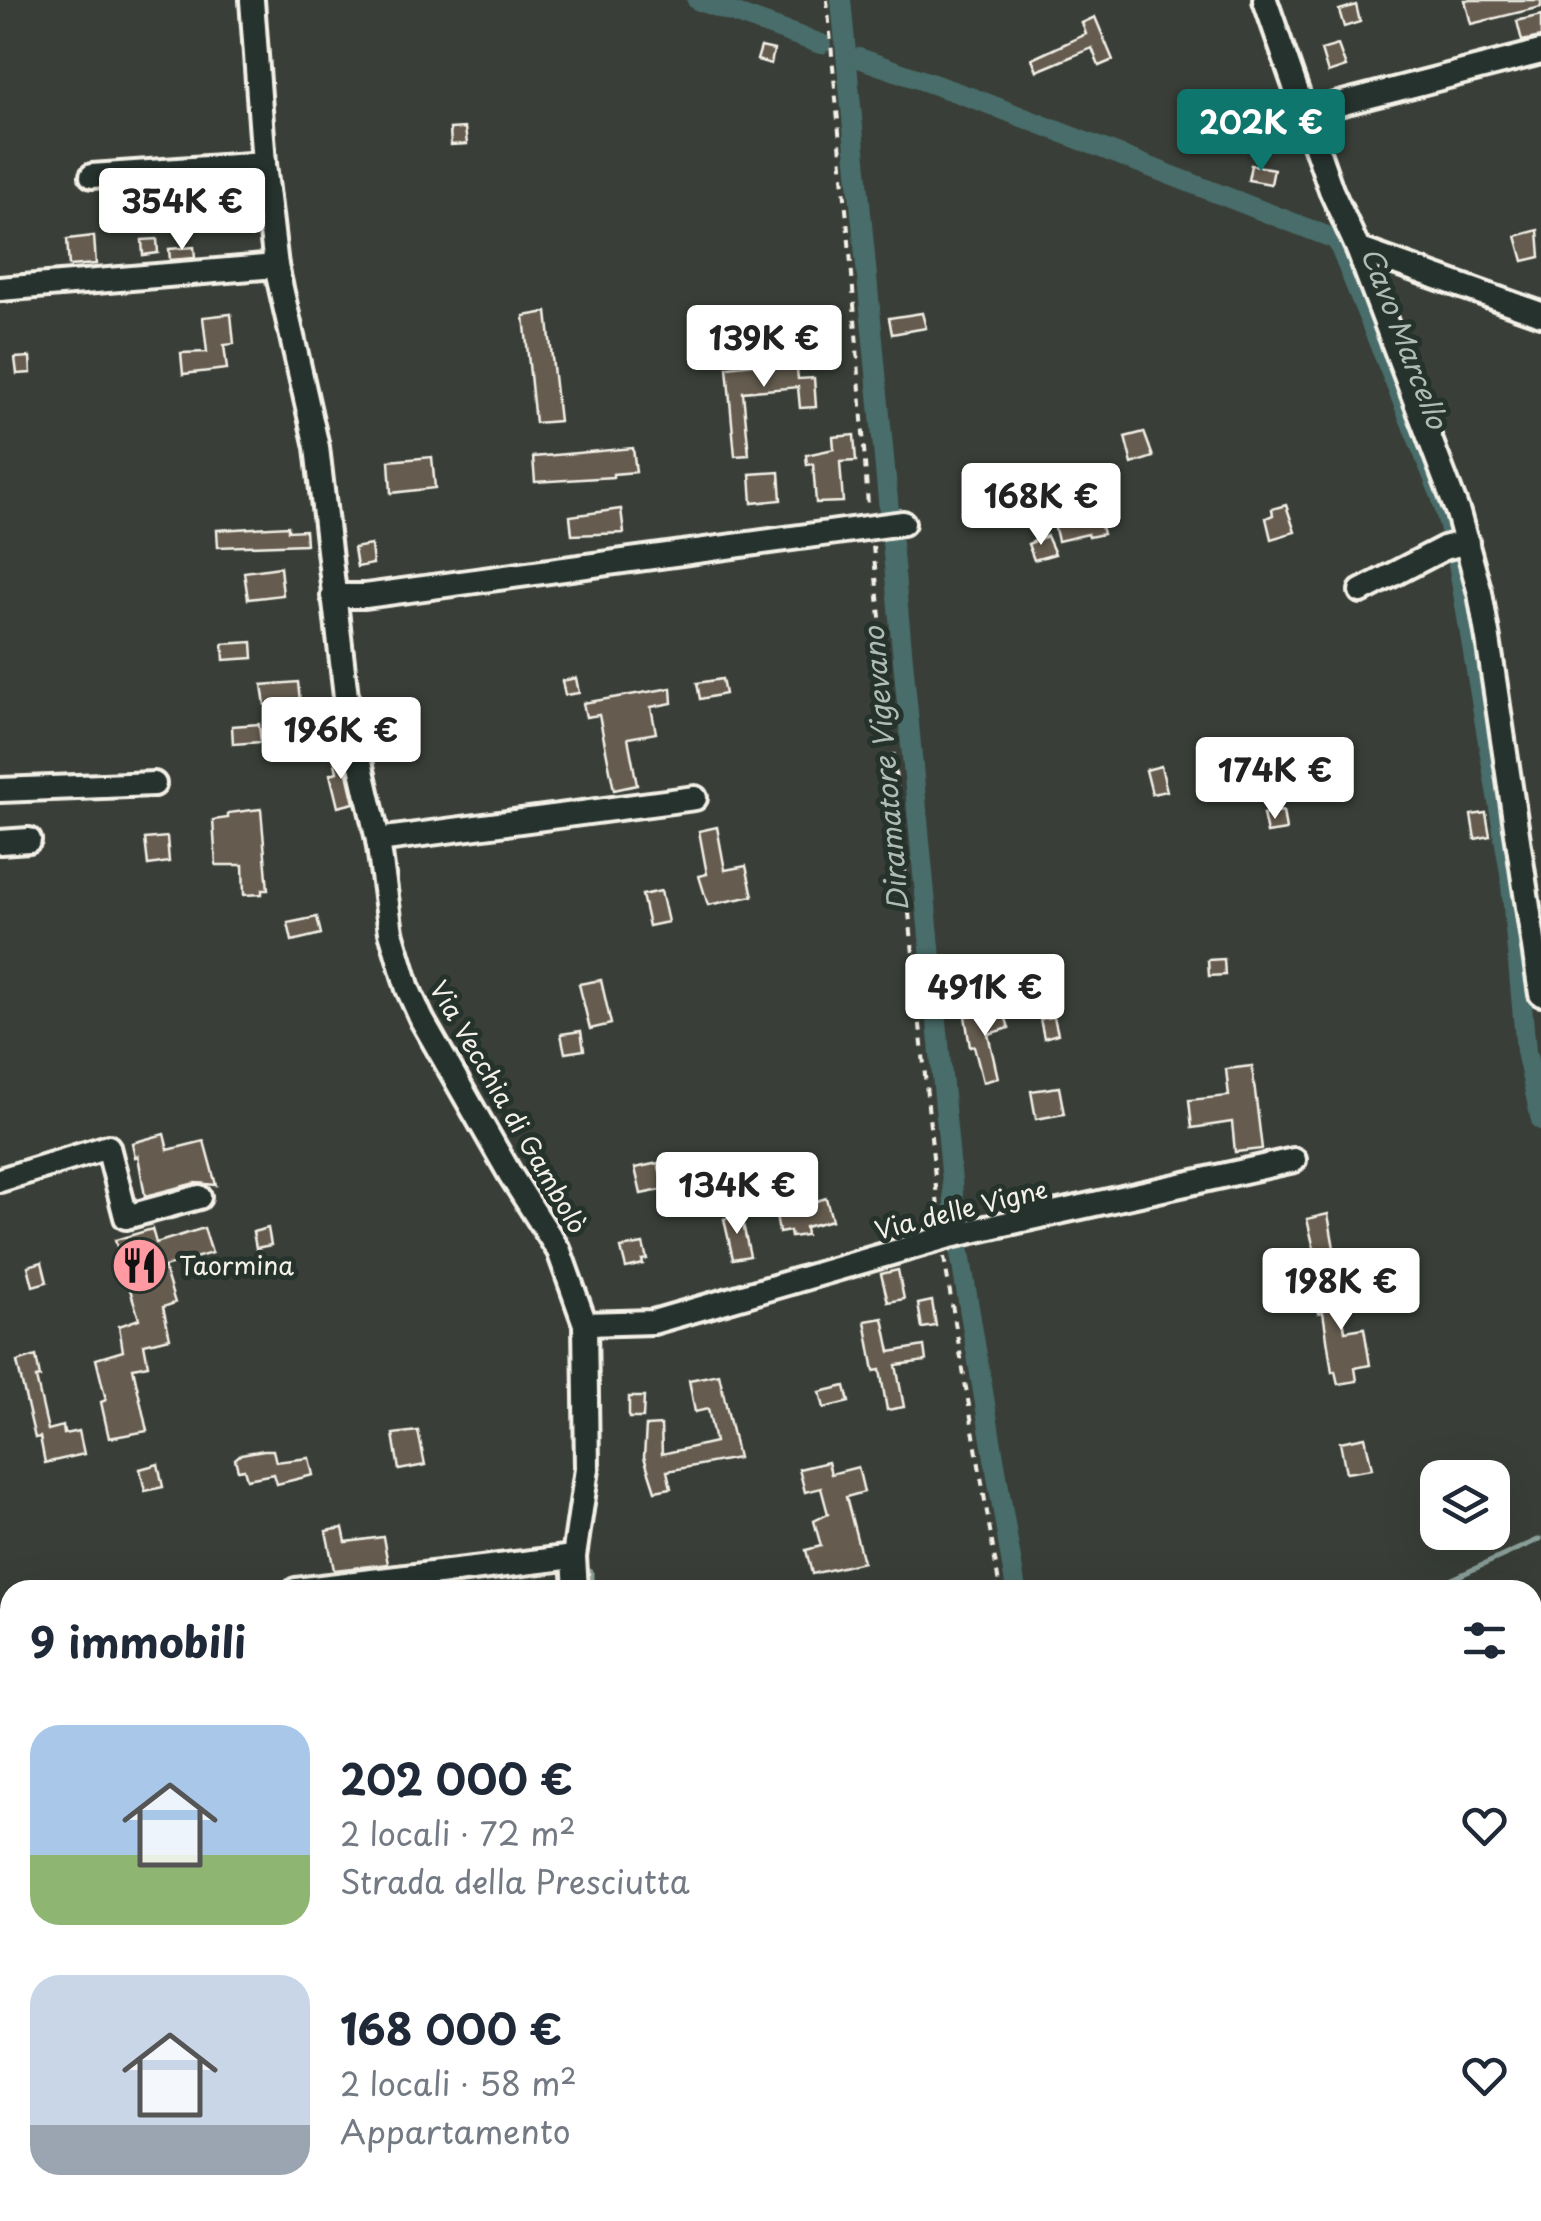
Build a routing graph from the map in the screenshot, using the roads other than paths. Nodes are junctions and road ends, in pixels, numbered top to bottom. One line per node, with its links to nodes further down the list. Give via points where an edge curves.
1 (252, 0): 5 (street, Via Vecchia di Gambolò)
2 (1265, 0): 4 (street)
3 (1541, 52): 4 (street)
4 (1304, 113): 7 (street)
5 (264, 164): 6 (street); 8 (street, Via Vecchia di Gambolò)
6 (92, 176)
7 (1358, 249): 10 (street); 12 (street)
8 (276, 266): 9 (street); 14 (street, Via Vecchia di Gambolò, via 317,447)
9 (0, 289)
10 (1541, 314)
11 (902, 523): 14 (street)
12 (1466, 542): 13 (street); 21 (street, via 1488,639)
13 (1361, 591)
14 (333, 596): 19 (street, Via Vecchia di Gambolò, via 347,704)
15 (154, 784): 16 (street)
16 (0, 790)
17 (694, 798): 19 (street)
18 (29, 840): 20 (street)
19 (378, 840): 25 (street, Via Vecchia di Gambolò, via 391,932 408,989 559,1251)
20 (0, 842)
21 (1541, 994)
22 (1294, 1160): 25 (street, Via delle Vigne, via 955,1237 653,1322)
23 (0, 1180): 24 (street, via 108,1147 126,1216)
24 (199, 1197)
25 (585, 1324): 26 (street, Via Vecchia di Gambolò, via 587,1468)
26 (574, 1556): 27 (street); 28 (street, Via Vecchia di Gambolò)
27 (378, 1580)
28 (575, 1580)

